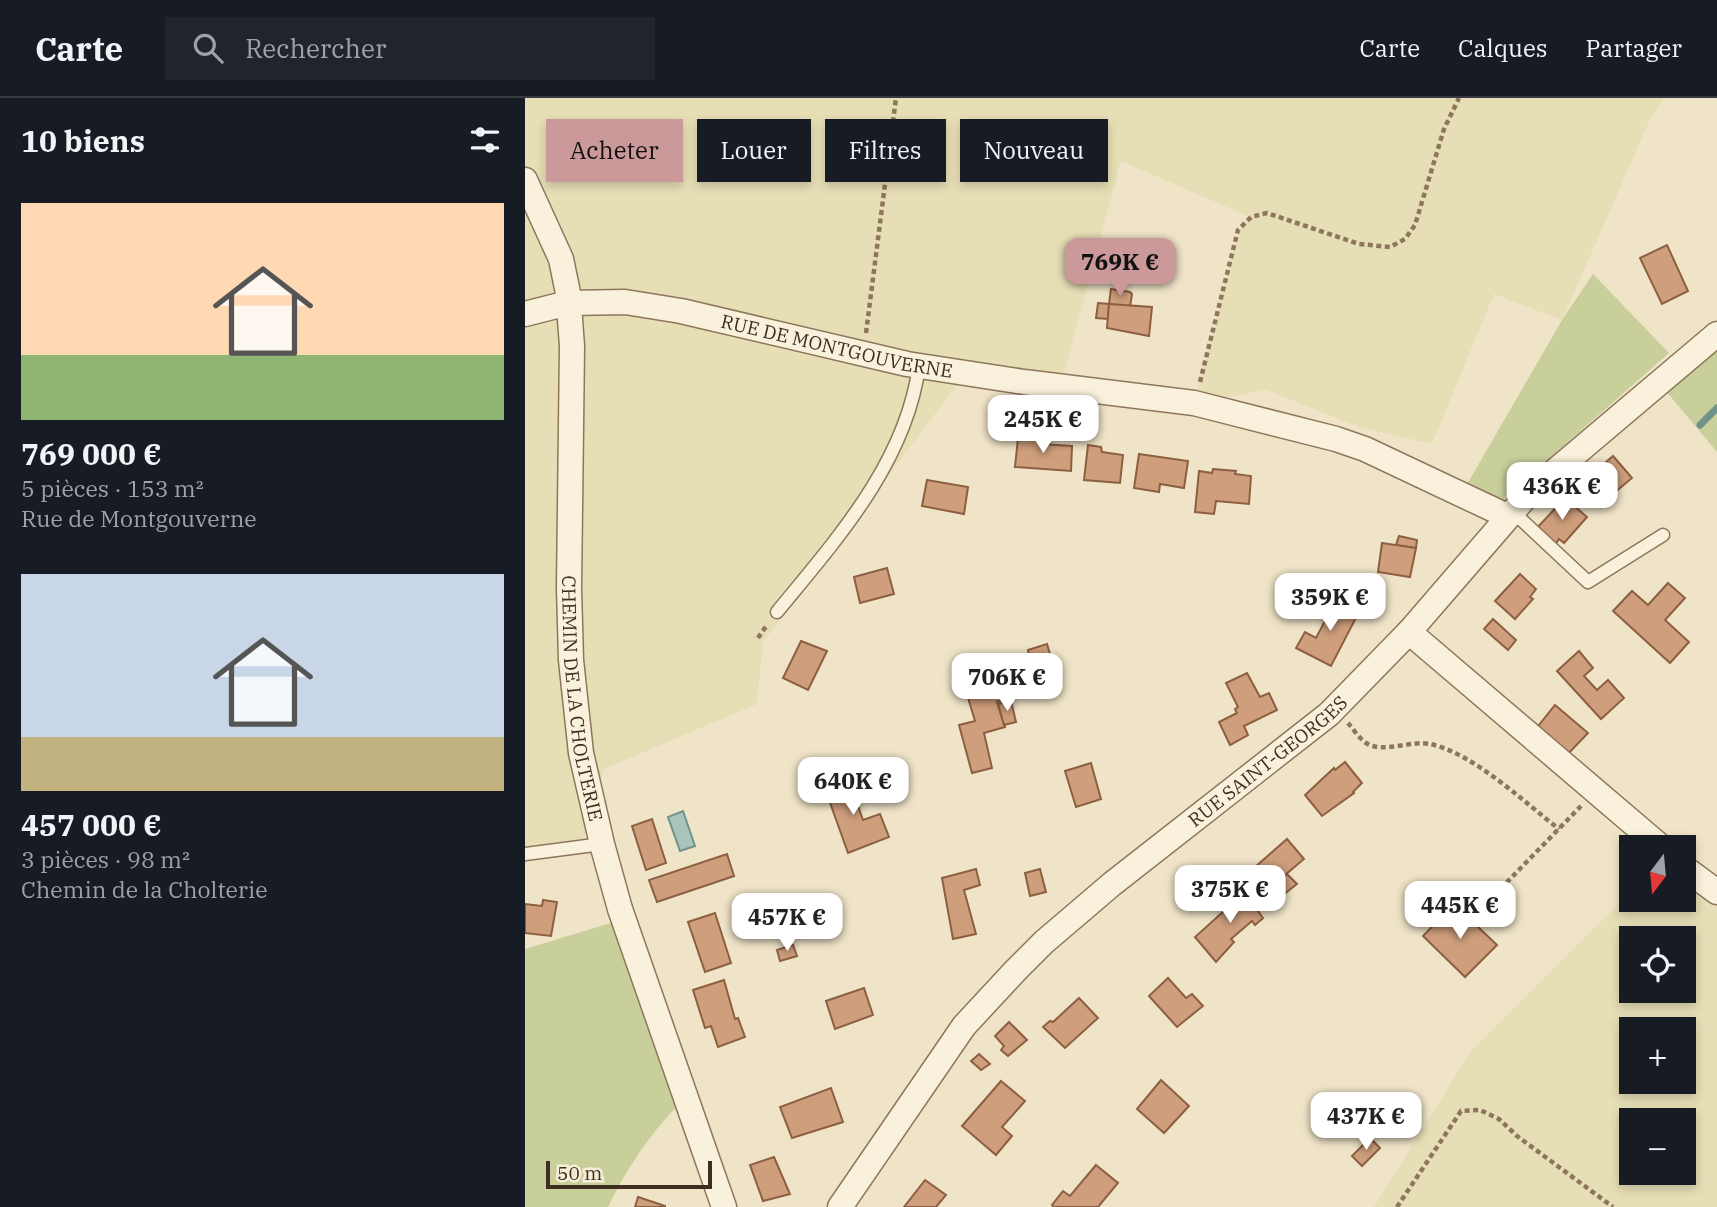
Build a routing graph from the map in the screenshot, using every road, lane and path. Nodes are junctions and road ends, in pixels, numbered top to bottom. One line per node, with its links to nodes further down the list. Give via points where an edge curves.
1 (896, 98): 7 (path)
2 (1459, 98): 9 (path, via 1444,129 1415,225 1405,239 1390,247 1359,244 1267,213 1251,217 1238,230)
3 (525, 180): 4 (street, CHEMIN DE LA CHOLTERIE, via 561,259)
4 (568, 303): 5 (street, RUE DE MONTGOUVERNE); 7 (street, RUE DE MONTGOUVERNE, via 625,302 681,311); 18 (street, CHEMIN DE LA CHOLTERIE, via 572,345 571,660 581,753)
5 (525, 314)
6 (1717, 334): 10 (street, RUE SAINT-GEORGES, via 1547,476)
7 (863, 354): 8 (street, RUE DE MONTGOUVERNE)
8 (919, 366): 9 (street, RUE DE MONTGOUVERNE); 12 (lane, via 904,426 871,490)
9 (1194, 403): 10 (street, RUE DE MONTGOUVERNE, via 1365,449)
10 (1510, 513): 11 (lane, via 1588,582); 13 (street, RUE SAINT-GEORGES)
11 (1663, 535)
12 (777, 612)
13 (1409, 632): 14 (street, RUE SAINT-GEORGES); 15 (street)
14 (1336, 708): 16 (path, via 1367,744 1426,743 1445,748 1485,772); 24 (street, RUE SAINT-GEORGES, via 1112,884 1016,970 964,1026)
15 (1595, 791): 16 (path); 17 (street)
16 (1559, 829): 22 (path)
17 (1647, 835)
18 (602, 845): 19 (lane); 23 (street, CHEMIN DE LA CHOLTERIE, via 641,974)
19 (525, 854)
20 (1696, 877): 21 (street)
21 (1717, 892)
22 (1477, 913)
23 (724, 1207)
24 (840, 1207)
25 (1397, 1207): 26 (path, via 1461,1111 1480,1110 1499,1119)
26 (1613, 1207)

